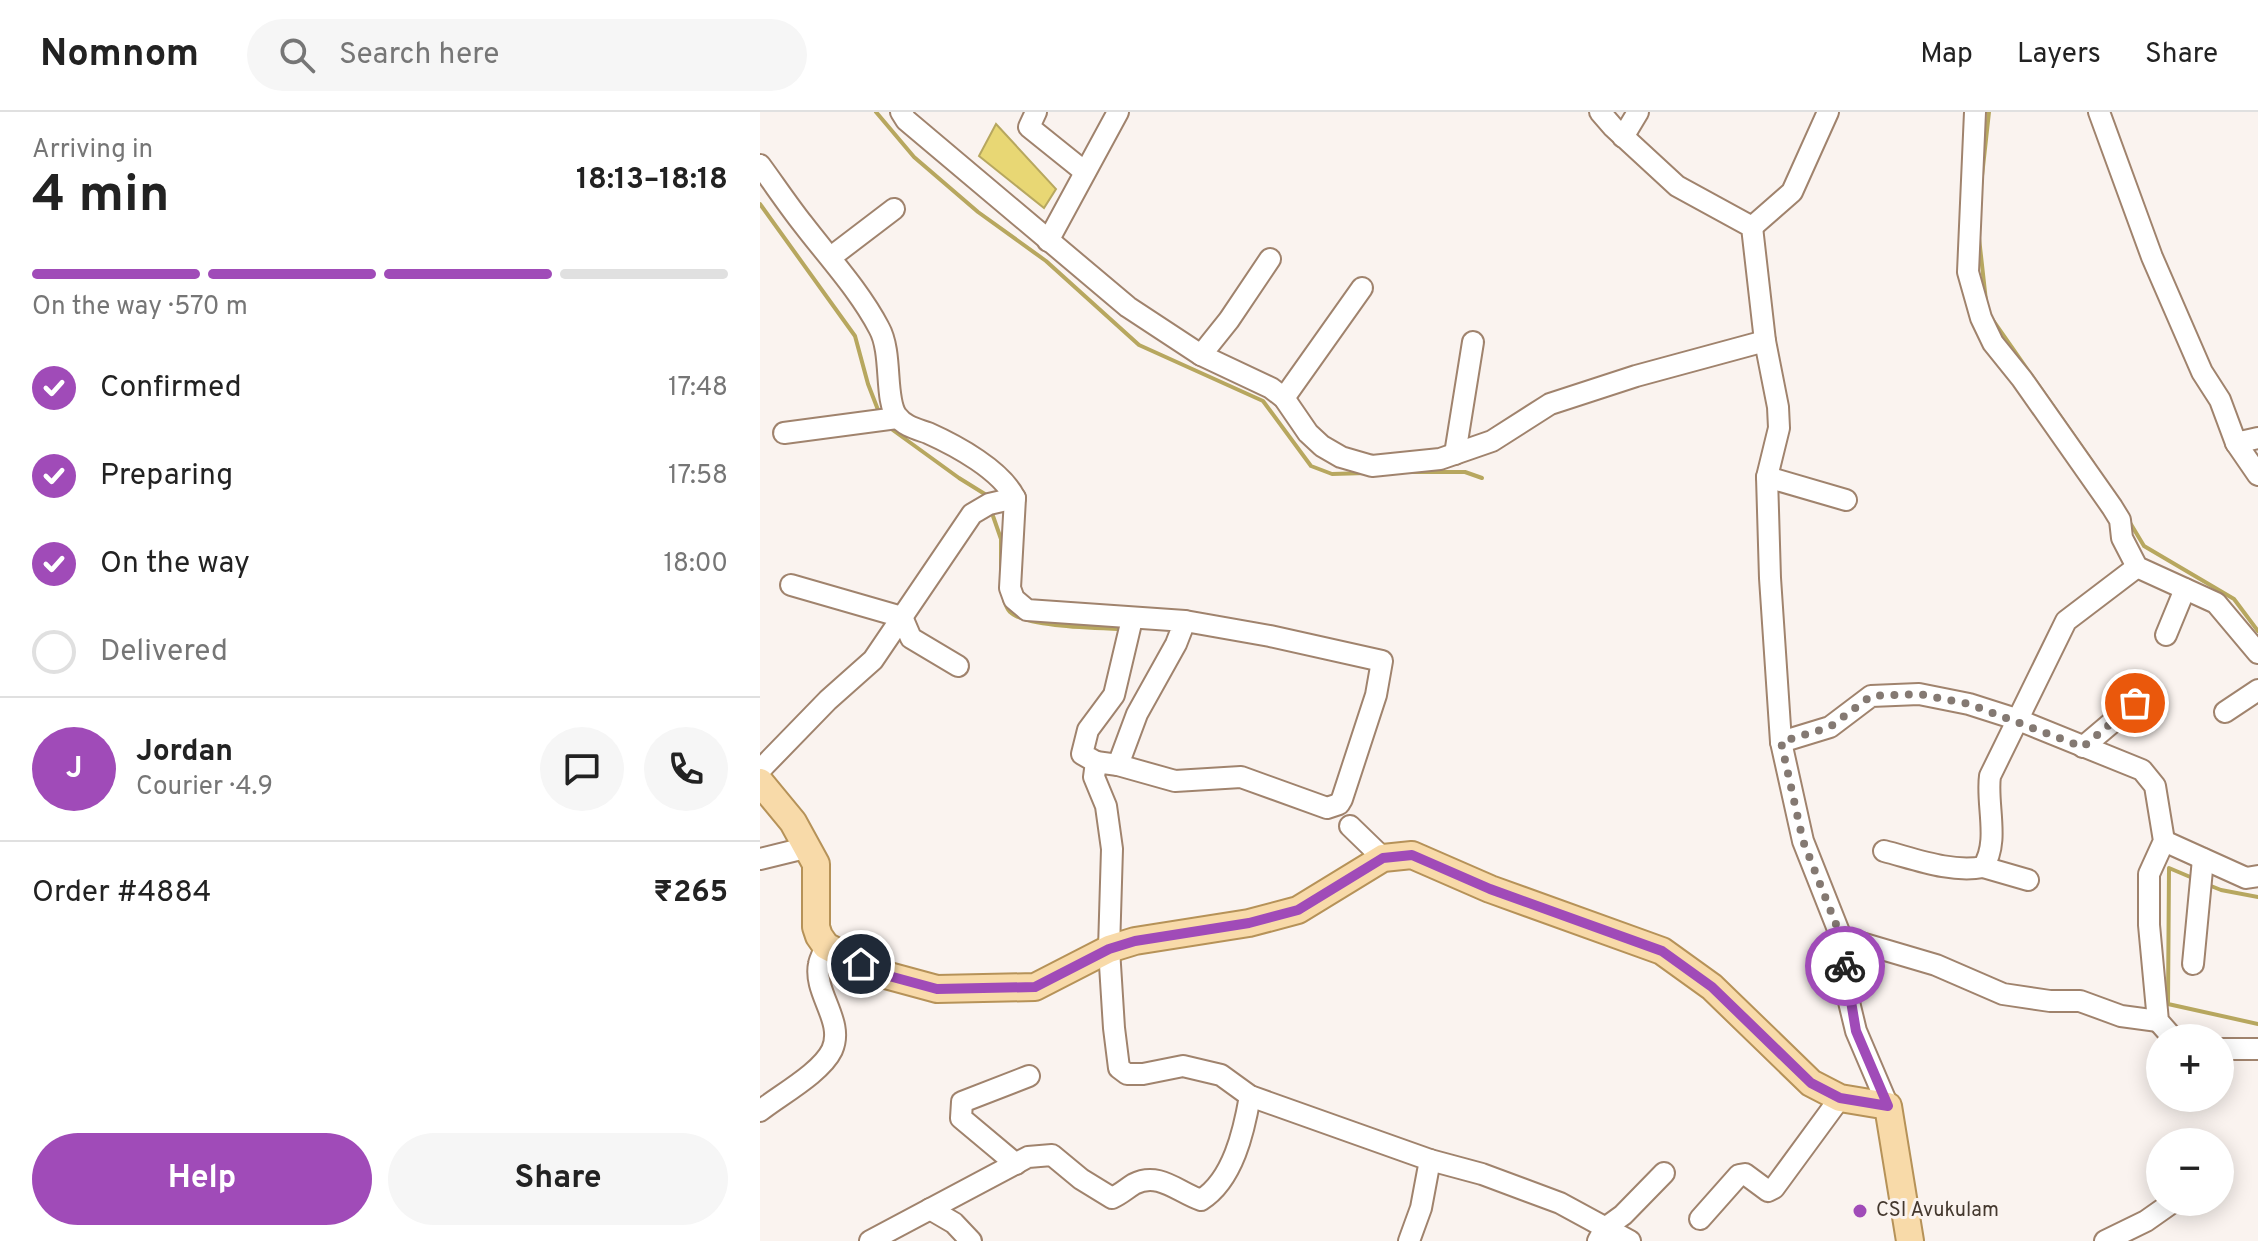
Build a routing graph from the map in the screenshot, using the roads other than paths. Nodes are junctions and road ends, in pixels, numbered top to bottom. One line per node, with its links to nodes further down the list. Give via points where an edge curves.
1 (901, 112): 14 (street)
2 (1036, 112): 11 (street, via 1029,127)
3 (1118, 112): 11 (street)
4 (1600, 112): 9 (street)
5 (1638, 112): 9 (street)
6 (1828, 112): 13 (street, via 1792,192)
7 (1975, 112): 31 (street, via 1968,272 1981,318 1993,343 2112,507)
8 (2099, 112): 25 (street, via 2152,257)
9 (1623, 137): 13 (street, via 1677,186)
10 (760, 165): 15 (street)
11 (1085, 172): 14 (street)
12 (894, 209): 15 (street)
13 (1752, 227): 18 (street)
14 (1048, 241): 20 (street, via 1128,307)
15 (831, 257): 22 (street, via 880,329 889,353)
16 (1270, 259): 20 (street)
17 (1362, 288): 21 (street)
18 (1765, 341): 26 (street, via 1550,404 1492,441); 28 (street, via 1779,428)
19 (1473, 342): 26 (street)
20 (1201, 355): 21 (street)
21 (1284, 398): 26 (street, via 1308,433 1341,457 1372,466)
22 (897, 418): 23 (street); 29 (street, via 998,474)
23 (784, 433)
24 (2258, 438): 25 (street)
25 (2236, 443): 27 (street)
26 (1455, 454)
27 (2258, 475)
28 (1767, 477): 30 (street); 46 (street)
29 (1015, 498): 34 (street, via 972,514); 35 (street, via 1010,588 1014,599 1027,610)
30 (1846, 500)
31 (2137, 567): 33 (street); 45 (street, via 2066,621)
32 (791, 585): 34 (street)
33 (2185, 589): 37 (street); 38 (street, via 2216,603)
34 (902, 617): 40 (street, via 911,638); 50 (street, via 873,660)
35 (1132, 619): 36 (street); 39 (street)
36 (1185, 621): 42 (street); 49 (street, via 1382,661 1342,799 1327,808 1241,777 1175,781)
37 (2166, 635)
38 (2258, 653)
39 (1123, 659): 42 (street); 48 (street, via 1114,695 1088,730 1082,754)
40 (958, 666)
41 (2258, 690): 44 (street)
42 (1147, 692): 49 (street)
43 (2135, 703): 47 (street)
44 (2225, 712)
45 (2016, 719): 46 (street, via 1919,694 1882,694 1871,696 1830,727); 47 (street); 59 (street, via 1990,776 1991,845)
46 (1781, 742): 62 (street, via 1803,841)
47 (2083, 747): 53 (street, via 2142,770 2155,786)
48 (1096, 762): 49 (street); 64 (street, via 1094,777 1106,806 1112,849)
49 (1118, 765)
50 (760, 770)
51 (760, 782): 54 (main road)
52 (1350, 826): 56 (street)
53 (2164, 841): 58 (street); 66 (street, via 2149,874)
54 (809, 847): 57 (street); 63 (main road, via 816,864 816,927)
55 (1884, 851): 59 (street, via 1938,865)
56 (1383, 858): 64 (main road, via 1298,910); 72 (main road, via 1412,855 1662,951 1712,987 1811,1083)
57 (760, 859)
58 (2203, 859): 60 (street); 65 (street)
59 (1983, 867): 61 (street)
60 (2254, 879)
61 (2028, 880)
62 (1841, 937): 66 (street, via 1936,965 2003,994 2080,1001 2121,1016); 73 (street, via 1856,1031)
63 (826, 946): 64 (main road, via 878,973 937,989 1035,987); 74 (street, via 818,965 832,1019 831,1051 803,1081)
64 (1109, 949): 71 (street, via 1119,1068 1143,1074 1183,1066 1221,1075)
65 (2193, 964)
66 (2158, 1021): 67 (street)
67 (2161, 1024)
68 (2234, 1049): 69 (street)
69 (2258, 1049)
70 (1029, 1076): 76 (street, via 962,1102 961,1118)
71 (1250, 1096): 75 (street); 76 (street, via 1234,1157 1201,1200 1165,1182 1147,1180 1112,1198 1052,1155)
72 (1840, 1098): 73 (main road); 80 (street, via 1774,1188 1764,1190 1739,1175)
73 (1888, 1106): 86 (main road)
74 (760, 1111)
75 (1430, 1160): 81 (street, via 1560,1203); 84 (street)
76 (1016, 1164): 78 (street)
77 (1664, 1173): 81 (street)
78 (930, 1209): 82 (street); 83 (street)
79 (2153, 1216): 87 (street)
80 (1700, 1219)
81 (1602, 1234): 85 (street)
82 (870, 1241)
83 (971, 1241)
84 (1409, 1241)
85 (1630, 1241)
86 (1910, 1241)
87 (2105, 1241)

